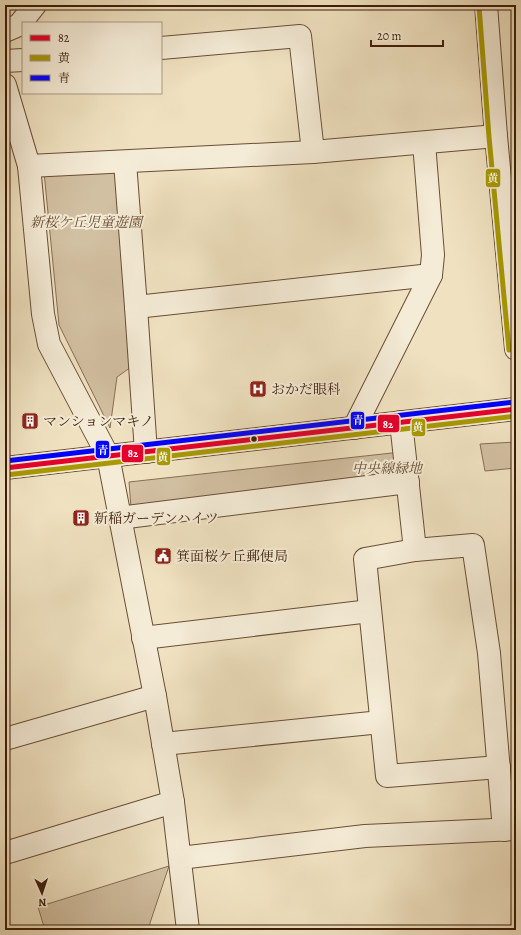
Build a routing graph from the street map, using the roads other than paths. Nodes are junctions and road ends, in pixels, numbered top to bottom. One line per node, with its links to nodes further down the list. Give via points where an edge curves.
1 (35, 5): 3 (street, via 19,25)
2 (486, 5): 8 (street)
3 (5, 31)
4 (162, 48): 10 (street, via 300,36)
5 (22, 60): 6 (street)
6 (5, 61)
7 (5, 85): 12 (street)
8 (496, 136): 9 (street); 13 (street)
9 (424, 143): 10 (street); 14 (street, via 433,255)
10 (313, 152): 11 (street)
11 (125, 162): 12 (street); 15 (street)
12 (29, 166): 21 (street, via 43,314 49,344)
13 (510, 221): 16 (street)
14 (430, 275): 15 (street); 19 (street)
15 (136, 307): 20 (street)
16 (516, 349)
17 (516, 409): 18 (street)
18 (401, 422): 19 (street); 23 (street)
19 (354, 428): 20 (street)
20 (146, 452): 21 (street)
21 (108, 456): 22 (street); 24 (street)
22 (5, 468)
23 (408, 482): 24 (street); 25 (street)
24 (119, 518): 27 (street)
25 (416, 550): 26 (street, via 365,559); 32 (street, via 473,545 489,653)
26 (370, 611): 27 (street); 29 (street)
27 (143, 638): 28 (street)
28 (155, 696): 30 (street); 31 (street)
29 (381, 722): 31 (street); 32 (street, via 387,776)
30 (5, 739)
31 (163, 744): 33 (street)
32 (499, 767): 34 (street)
33 (173, 802): 35 (street); 36 (street)
34 (510, 830): 36 (street, via 365,836)
35 (5, 853)
36 (180, 858): 37 (street)
37 (188, 930)

